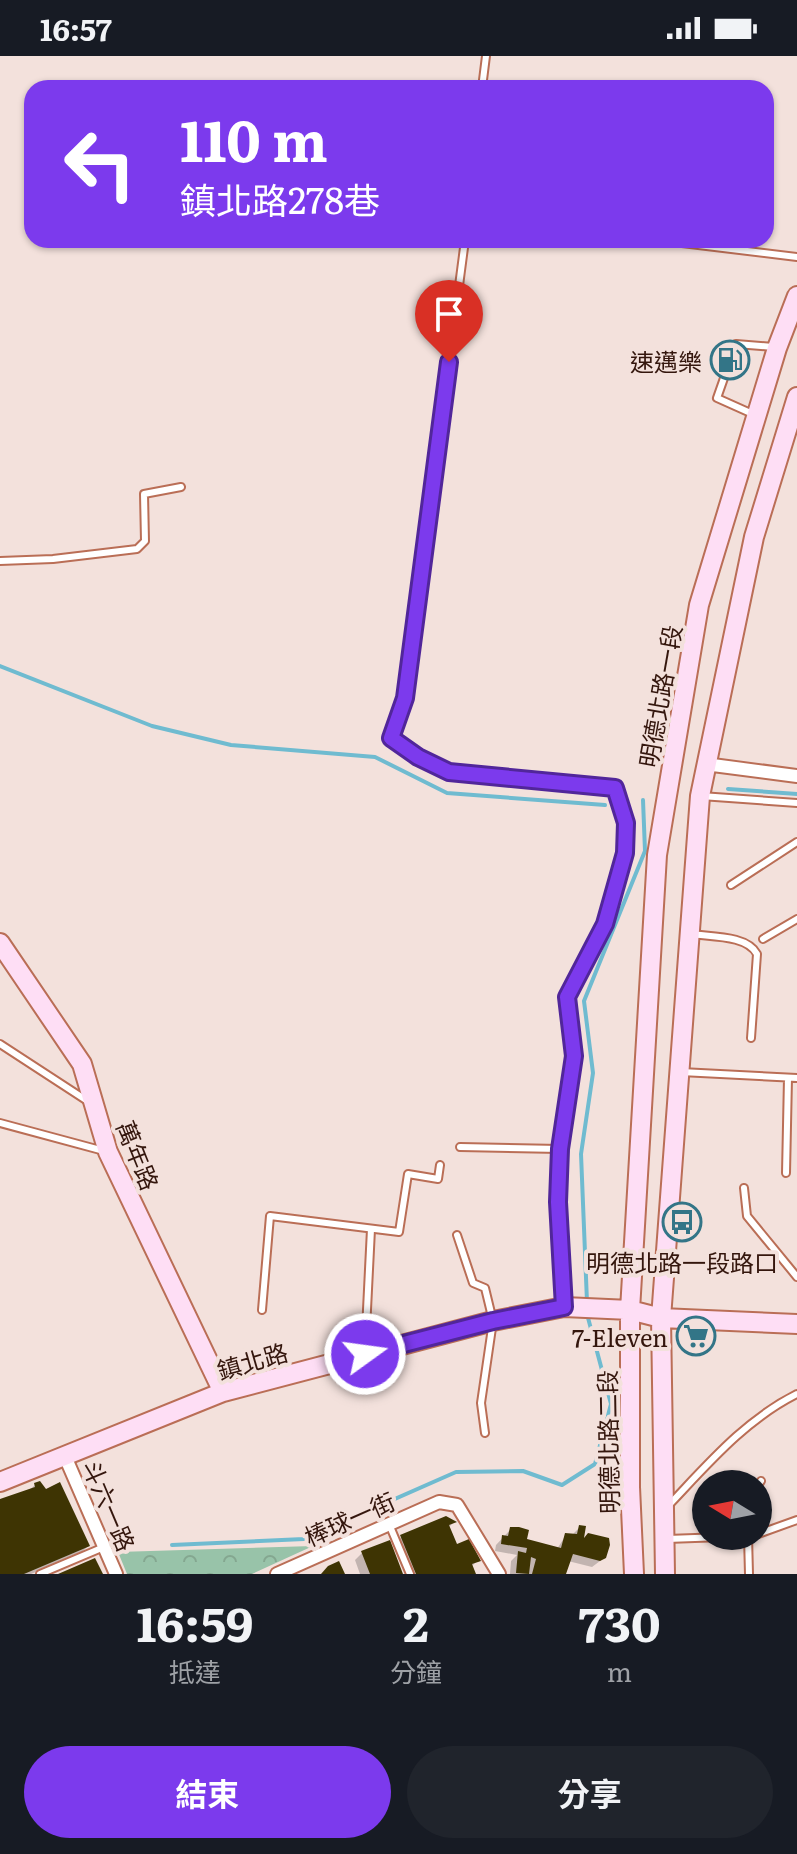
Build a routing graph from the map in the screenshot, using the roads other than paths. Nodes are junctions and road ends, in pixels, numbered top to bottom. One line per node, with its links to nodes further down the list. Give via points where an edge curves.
1 (486, 56): 2 (lane)
2 (483, 80)
3 (464, 248): 30 (lane, via 405,698 391,738 449,772 615,788 626,823 625,853 605,924 567,997 574,1056)
4 (723, 248): 5 (lane)
5 (797, 257)
6 (797, 296): 7 (street, 明德北路一段)
7 (777, 348): 9 (street, 明德北路一段); 9 (lane, via 736,344 717,398)
8 (797, 397): 12 (street, via 754,537)
9 (758, 416): 40 (street, 明德北路一段, via 699,605 657,855)
10 (181, 487): 11 (lane, via 144,494 145,541 137,549)
11 (0, 561)
12 (705, 764): 13 (street); 14 (street)
13 (797, 776)
14 (700, 796): 15 (lane); 19 (street)
15 (797, 803)
16 (797, 842): 17 (lane)
17 (731, 885)
18 (797, 919): 20 (lane)
19 (687, 934): 22 (lane, via 745,942 754,948); 24 (street)
20 (763, 939)
21 (0, 943): 27 (street, 萬年路, via 82,1064)
22 (751, 1038)
23 (0, 1044): 27 (lane)
24 (680, 1072): 25 (lane); 41 (street)
25 (788, 1078): 26 (lane); 33 (lane)
26 (797, 1078)
27 (95, 1106): 31 (street, 萬年路)
28 (0, 1123): 31 (lane)
29 (460, 1147): 30 (lane)
30 (560, 1149): 38 (lane, via 558,1202)
31 (108, 1152): 45 (street, 萬年路)
32 (440, 1165): 35 (lane, via 438,1179 408,1174 399,1232)
33 (786, 1173)
34 (744, 1188): 37 (lane, via 747,1216)
35 (371, 1229): 39 (lane, via 270,1216); 44 (lane)
36 (457, 1235): 42 (lane, via 473,1283 485,1288)
37 (797, 1277)
38 (570, 1308): 40 (street, 鎮北路); 42 (street, 鎮北路)
39 (262, 1310)
40 (630, 1310): 41 (street); 64 (street, 明德北路二段)
41 (661, 1318): 43 (street); 50 (street)
42 (493, 1321): 44 (street, 鎮北路); 47 (lane, via 481,1403)
43 (797, 1324)
44 (365, 1354): 45 (street, 鎮北路)
45 (223, 1392): 48 (street, 鎮北路)
46 (797, 1394): 50 (lane, via 768,1408 726,1444)
47 (485, 1433)
48 (64, 1454): 49 (street, 鎮北路); 56 (street, 斗六一路)
49 (0, 1482)
50 (663, 1511): 55 (street)
51 (797, 1520): 53 (lane)
52 (389, 1524): 58 (street, 棒球一街); 62 (lane); 63 (street, 棒球一街, via 439,1502 457,1505)
53 (772, 1529)
54 (692, 1539): 55 (lane)
55 (664, 1540): 65 (street)
56 (104, 1547): 59 (lane); 60 (street, 斗六一路)
57 (749, 1550): 66 (lane)
58 (304, 1569): 61 (street, 棒球一街)
59 (40, 1574)
60 (116, 1574)
61 (277, 1574)
62 (410, 1574)
63 (499, 1574)
64 (634, 1574)
65 (665, 1574)
66 (749, 1574)

